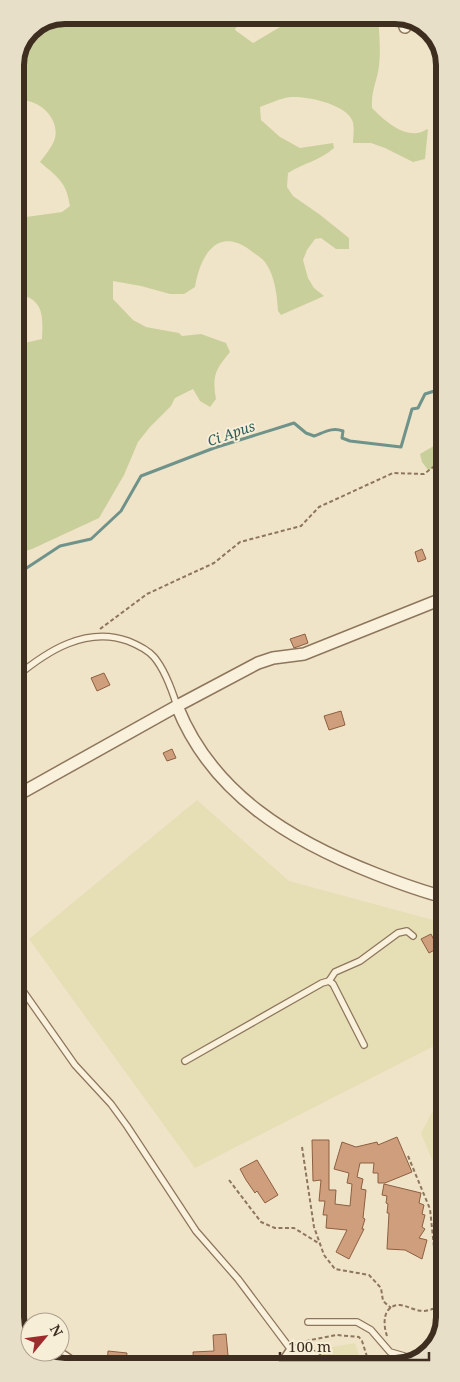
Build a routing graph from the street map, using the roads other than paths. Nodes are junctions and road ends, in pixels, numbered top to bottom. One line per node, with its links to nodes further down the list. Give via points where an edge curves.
1 (436, 601): 3 (street, via 304,654 258,663)
2 (24, 670): 3 (lane, via 64,644 89,637 119,638 142,647 154,657)
3 (178, 706): 4 (street); 5 (street, via 191,736 209,763 234,792 273,822 305,842 363,869)
4 (24, 792)
5 (436, 895)
6 (413, 936): 7 (lane, via 407,931 398,933 360,961 335,972)
7 (329, 981): 9 (lane); 10 (lane)
8 (24, 992): 12 (lane, via 75,1065 127,1126 196,1231 238,1279)
9 (364, 1045)
10 (185, 1060)
11 (308, 1322): 13 (lane, via 357,1322 372,1330 390,1352)
12 (292, 1351): 14 (street); 15 (street)
13 (406, 1357)
14 (287, 1358)
15 (316, 1358)

